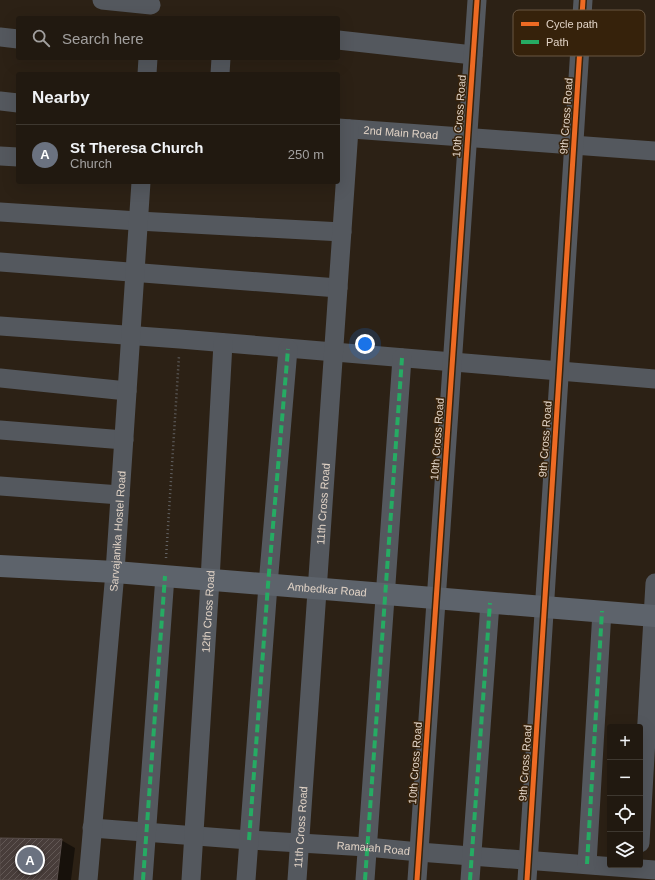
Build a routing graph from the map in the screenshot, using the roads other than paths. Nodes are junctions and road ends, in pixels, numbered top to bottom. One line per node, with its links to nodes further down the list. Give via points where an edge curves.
1 (102, 0): 5 (street)
2 (477, 0): 9 (street, 10th Cross Road)
3 (583, 0): 4 (street, 9th Cross Road)
4 (582, 10)
5 (151, 12)
6 (0, 37): 7 (street)
7 (16, 39)
8 (340, 40): 9 (street)
9 (473, 55): 18 (street, 10th Cross Road)
10 (580, 56): 19 (street, 9th Cross Road)
11 (148, 60): 13 (street)
12 (221, 60): 14 (street)
13 (147, 72)
14 (220, 72)
15 (0, 101): 16 (street)
16 (16, 103)
17 (344, 128): 18 (street, 2nd Main Road); 23 (street, 11th Cross Road)
18 (467, 138): 19 (street, 2nd Main Road); 37 (street, 10th Cross Road)
19 (574, 145): 20 (street, 2nd Main Road); 38 (street, 9th Cross Road)
20 (655, 152)
21 (0, 156): 22 (street)
22 (16, 157)
23 (342, 182): 27 (street, 11th Cross Road)
24 (141, 184): 26 (street, Sarvajanika Hostel Road)
25 (0, 212): 26 (street)
26 (138, 222): 27 (street); 29 (street, Sarvajanika Hostel Road)
27 (342, 232): 30 (street, 11th Cross Road)
28 (0, 262): 29 (street)
29 (135, 272): 30 (street); 32 (street, Sarvajanika Hostel Road)
30 (338, 288): 35 (street, 11th Cross Road)
31 (0, 326): 32 (street)
32 (131, 335): 33 (street); 41 (street, Sarvajanika Hostel Road)
33 (223, 343): 34 (street); 49 (street, 12th Cross Road)
34 (288, 349): 35 (street); 51 (street)
35 (333, 352): 36 (street); 52 (street, 11th Cross Road)
36 (402, 358): 37 (street); 53 (street)
37 (452, 362): 38 (street); 54 (street, 10th Cross Road)
38 (560, 371): 40 (street); 56 (street, 9th Cross Road)
39 (0, 378): 41 (street)
40 (655, 380)
41 (127, 391): 43 (street, Sarvajanika Hostel Road)
42 (0, 430): 43 (street)
43 (124, 440): 45 (street, Sarvajanika Hostel Road)
44 (0, 486): 45 (street)
45 (120, 495): 47 (street, Sarvajanika Hostel Road)
46 (0, 566): 47 (street, Ambedkar Road)
47 (115, 572): 48 (street, Ambedkar Road); 59 (street, Sarvajanika Hostel Road)
48 (165, 576): 49 (street, Ambedkar Road); 60 (street)
49 (210, 580): 51 (street, Ambedkar Road); 62 (street, 12th Cross Road)
50 (655, 583): 58 (street)
51 (268, 585): 52 (street, Ambedkar Road); 63 (street)
52 (317, 589): 53 (street, Ambedkar Road); 64 (street, 11th Cross Road)
53 (384, 594): 54 (street, Ambedkar Road); 65 (street)
54 (436, 598): 55 (street, Ambedkar Road); 66 (street, 10th Cross Road)
55 (490, 603): 56 (street, Ambedkar Road); 67 (street)
56 (545, 607): 57 (street, Ambedkar Road); 68 (street, 9th Cross Road)
57 (602, 611): 58 (street, Ambedkar Road); 69 (street)
58 (654, 616): 61 (street)
59 (92, 828): 60 (street, Ramaiah Road); 71 (street, Sarvajanika Hostel Road)
60 (148, 832): 62 (street, Ramaiah Road); 72 (street)
61 (641, 832)
62 (194, 835): 63 (street, Ramaiah Road); 73 (street, 12th Cross Road)
63 (249, 840): 64 (street, Ramaiah Road); 74 (street)
64 (300, 843): 65 (street, Ramaiah Road); 75 (street, 11th Cross Road)
65 (367, 847): 66 (street, Ramaiah Road); 76 (street)
66 (419, 852): 67 (street, Ramaiah Road); 77 (street, 10th Cross Road)
67 (472, 856): 68 (street, Ramaiah Road); 78 (street)
68 (529, 860): 69 (street, Ramaiah Road); 79 (street, 9th Cross Road)
69 (587, 864): 70 (street, Ramaiah Road)
70 (643, 871)
71 (88, 880)
72 (143, 880)
73 (191, 880)
74 (246, 880)
75 (297, 880)
76 (365, 880)
77 (417, 880)
78 (470, 880)
79 (527, 880)

